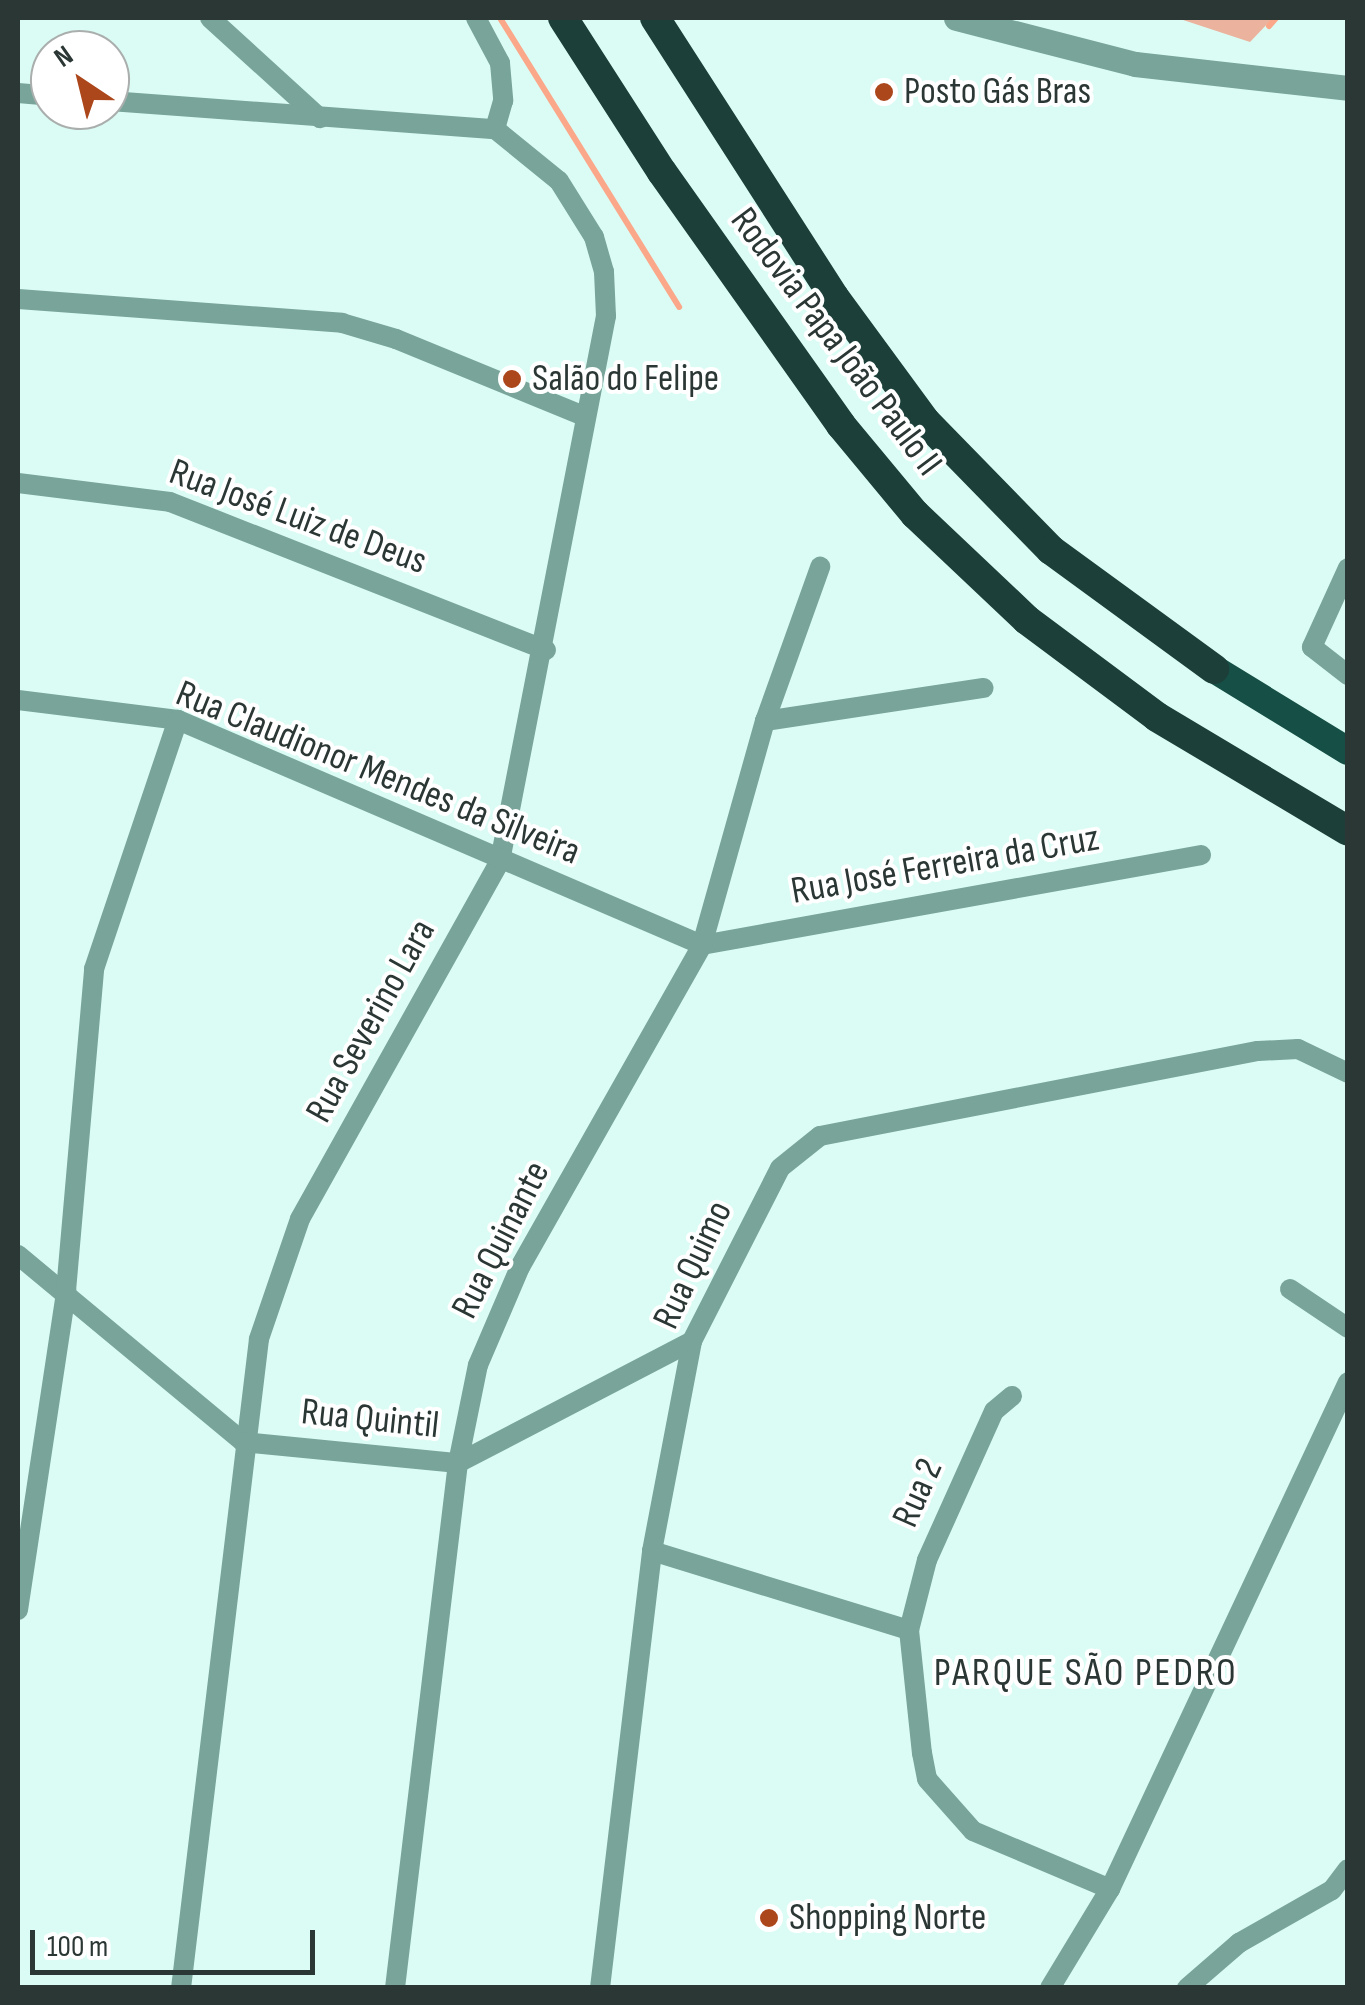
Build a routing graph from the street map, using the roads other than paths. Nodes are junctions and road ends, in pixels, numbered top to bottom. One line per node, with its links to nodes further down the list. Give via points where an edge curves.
1 (210, 18): 8 (street)
2 (476, 18): 9 (street, via 500,63)
3 (563, 18): 24 (highway, Rodovia Papa João Paulo II, via 840,426 915,514 1026,620 1142,706)
4 (655, 18): 16 (highway, Rodovia Papa João Paulo II, via 834,297 925,421 1051,550)
5 (956, 18): 6 (street, via 1134,64)
6 (1348, 88)
7 (130, 103): 8 (street)
8 (320, 118): 9 (street)
9 (495, 129): 11 (street, Rua Severino Lara, via 558,181 594,237 606,316)
10 (18, 299): 11 (street, via 342,324 396,339)
11 (586, 417): 15 (street, Rua Severino Lara)
12 (18, 483): 15 (street, Rua José Luiz de Deus, via 170,502)
13 (820, 567): 21 (street, Rua Quinante)
14 (1348, 568): 17 (street, via 1312,647)
15 (546, 650): 26 (street, Rua Severino Lara)
16 (1214, 669): 22 (highway, via 1274,686); 23 (highway)
17 (1348, 676)
18 (984, 688): 21 (street)
19 (18, 700): 20 (street, Rua Claudionor Mendes da Silveira)
20 (178, 720): 26 (street, Rua Claudionor Mendes da Silveira); 31 (street, via 94,969)
21 (766, 721): 27 (street, Rua Quinante)
22 (1348, 729)
23 (1348, 751)
24 (1348, 831)
25 (1200, 855): 27 (street, Rua José Ferreira da Cruz)
26 (500, 861): 27 (street, Rua Claudionor Mendes da Silveira); 36 (street, Rua Severino Lara, via 300,1219 260,1339)
27 (702, 944): 37 (street, Rua Quinante, via 520,1267 478,1365)
28 (1348, 1073): 33 (street, Rua Quimo, via 1298,1049 820,1136 780,1168)
29 (18, 1255): 31 (street, Rua Quintil)
30 (1290, 1289): 32 (street)
31 (66, 1291): 36 (street, Rua Quintil); 39 (street)
32 (1348, 1328)
33 (692, 1341): 37 (street, Rua Quintil); 38 (street, Rua Quimo)
34 (1348, 1382): 42 (street)
35 (1012, 1396): 40 (street, Rua 2, via 994,1410 926,1560)
36 (244, 1442): 37 (street, Rua Quintil); 43 (street, Rua Severino Lara)
37 (458, 1463): 44 (street, Rua Quinante)
38 (652, 1551): 40 (street); 45 (street, Rua Quimo)
39 (18, 1610)
40 (910, 1630): 42 (street, Rua 2, via 927,1779 946,1804 973,1831)
41 (1348, 1869): 47 (street, via 1332,1890 1240,1942)
42 (1110, 1888): 46 (street)
43 (181, 1988)
44 (395, 1988)
45 (600, 1988)
46 (1050, 1988)
47 (1187, 1988)

